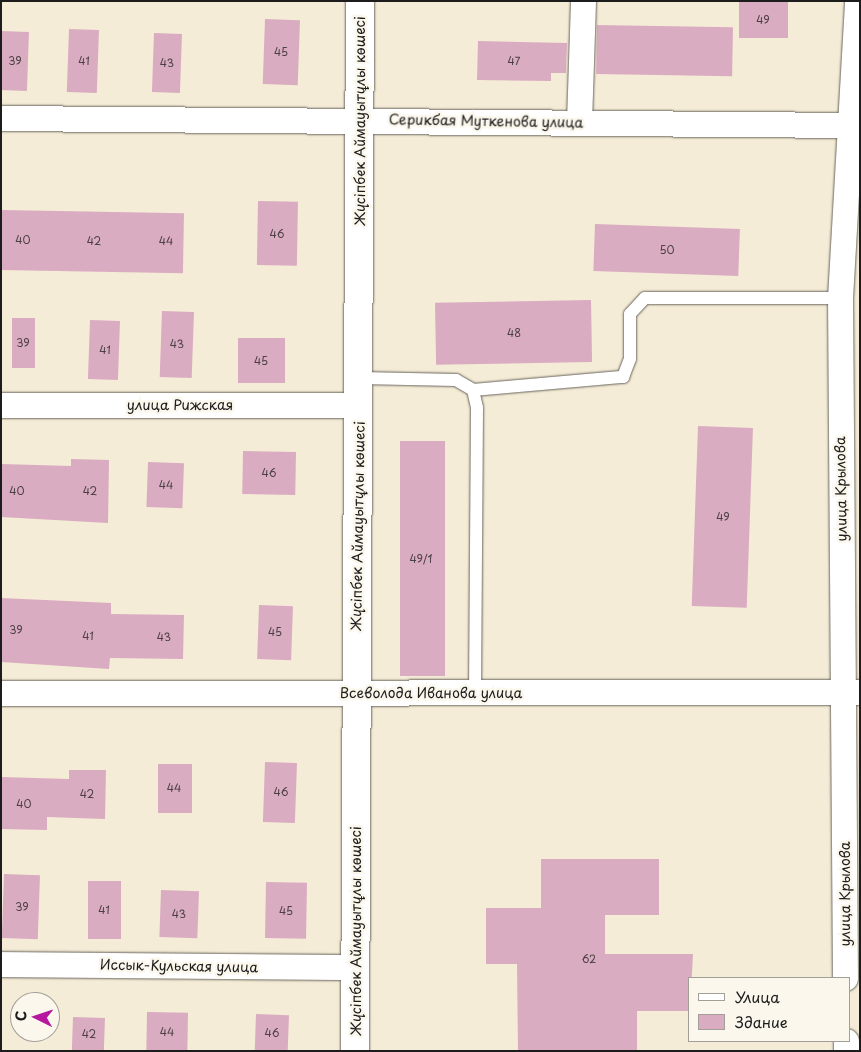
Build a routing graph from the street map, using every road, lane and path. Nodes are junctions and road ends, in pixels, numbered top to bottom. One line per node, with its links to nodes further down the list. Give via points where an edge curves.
1 (360, 1): 5 (street, Жүсіпбек Аймауытұлы көшесі)
2 (584, 1): 6 (street)
3 (857, 1): 7 (street, улица Крылова)
4 (1, 118): 5 (street, Серикбая Муткенова улица)
5 (362, 119): 6 (street, Серикбая Муткенова улица); 10 (street, Жүсіпбек Аймауытұлы көшесі)
6 (578, 122): 7 (street, Серикбая Муткенова улица)
7 (851, 125): 8 (street, улица Крылова)
8 (854, 194): 9 (street, улица Крылова)
9 (840, 298): 11 (lane, via 645,298 630,314 630,359 623,377); 14 (street, улица Крылова)
10 (360, 378): 11 (lane, via 456,380); 13 (street, Жүсіпбек Аймауытұлы көшесі)
11 (472, 390): 15 (lane, via 477,408)
12 (1, 405): 13 (street, улица Рижская)
13 (359, 405): 18 (street, Жүсіпбек Аймауытұлы көшесі)
14 (850, 412): 17 (street, улица Крылова)
15 (475, 692): 17 (street, Всеволода Иванова улица); 18 (street, Всеволода Иванова улица)
16 (1, 693): 18 (street, Всеволода Иванова улица)
17 (852, 693): 21 (street, улица Крылова)
18 (357, 694): 20 (street, Жүсіпбек Аймауытұлы көшесі)
19 (1, 964): 20 (street, Иссык-Кульская улица)
20 (356, 968): 22 (street, Жүсіпбек Аймауытұлы көшесі)
21 (846, 977)
22 (356, 1051)

